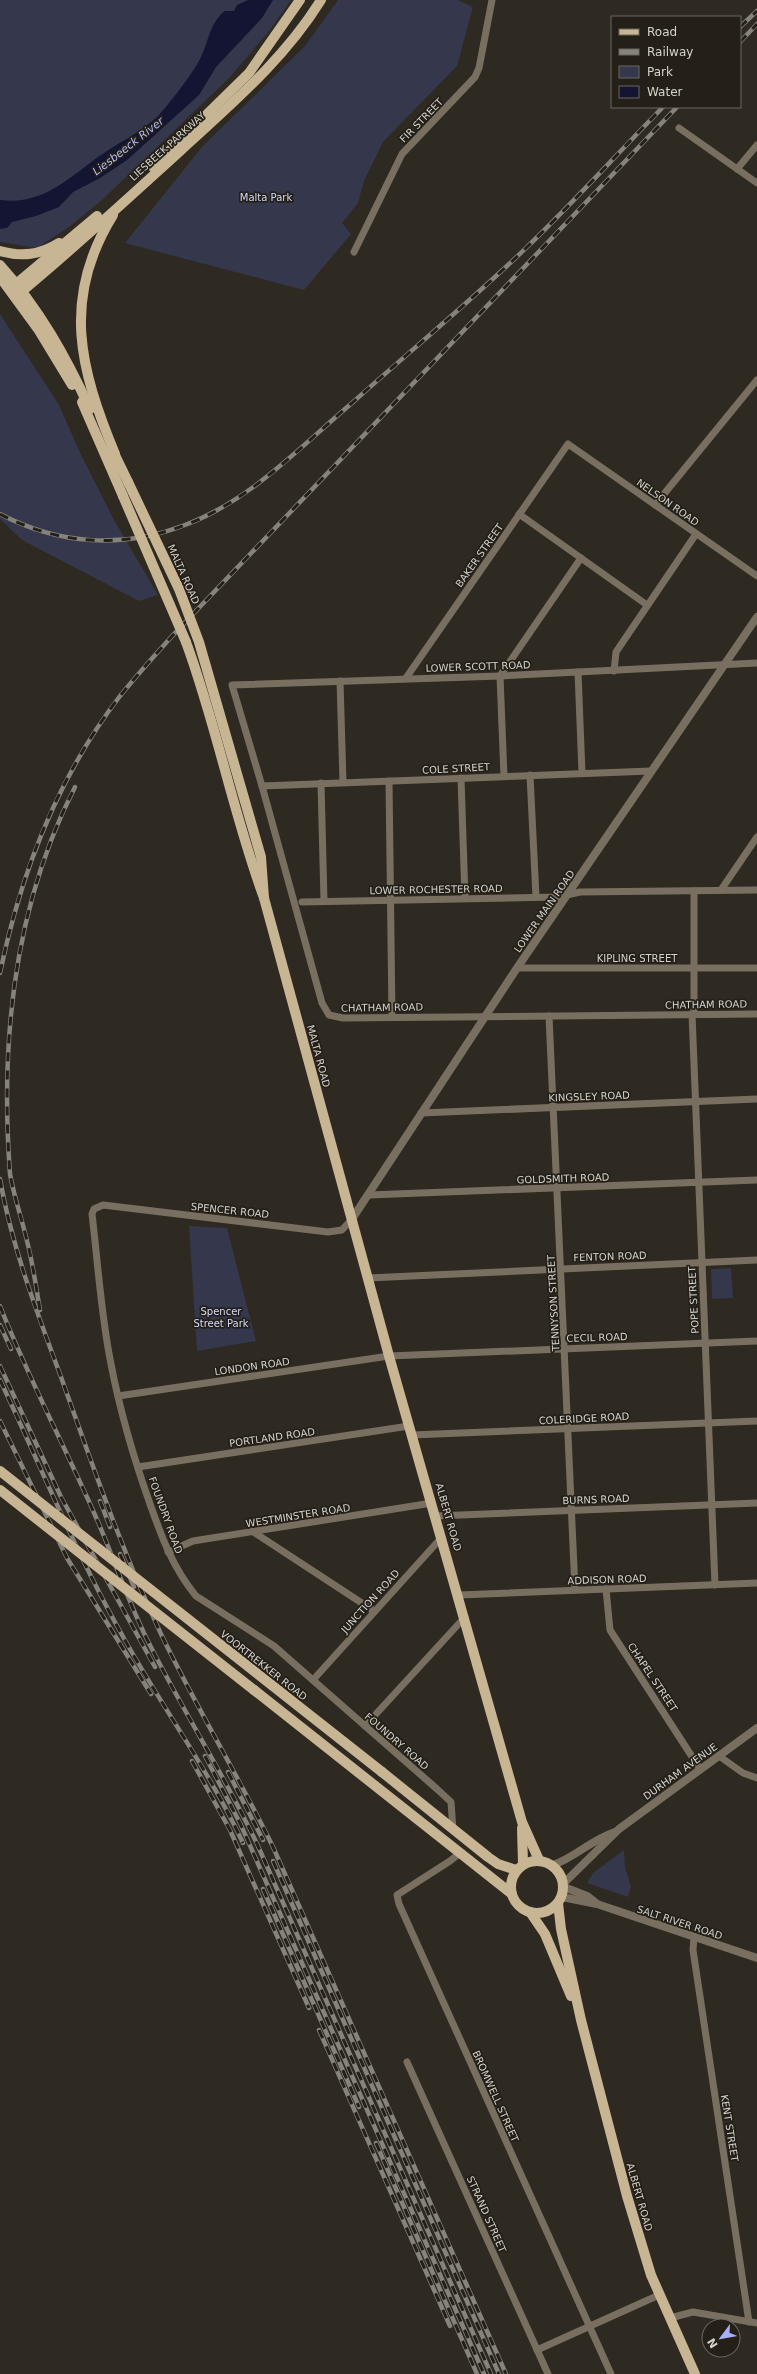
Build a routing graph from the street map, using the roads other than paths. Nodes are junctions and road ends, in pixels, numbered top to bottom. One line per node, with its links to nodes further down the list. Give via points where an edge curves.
1 (300, 0): 9 (main road, LIESBEEK PARKWAY, via 249,72 145,175)
2 (321, 0): 8 (main road, LIESBEEK PARKWAY, via 301,30 261,76)
3 (492, 0): 11 (street, FIR STREET, via 475,77 402,154)
4 (679, 128): 6 (street)
5 (757, 145): 6 (street)
6 (737, 169): 7 (street)
7 (757, 183)
8 (118, 207): 14 (main road, LIESBEEK PARKWAY); 17 (main road, via 99,239 89,263 81,317 81,342 90,389)
9 (88, 224): 10 (main road, via 39,253 18,255); 14 (main road, LIESBEEK PARKWAY)
10 (0, 251)
11 (354, 252)
12 (0, 265): 14 (main road)
13 (0, 277): 14 (main road)
14 (16, 290): 17 (main road, MALTA ROAD, via 64,354); 48 (main road, MALTA ROAD, bridge, via 82,403 180,625 200,679 250,861)
15 (757, 380): 18 (street)
16 (568, 444): 18 (street, NELSON ROAD); 19 (street, BAKER STREET)
17 (114, 454): 48 (main road, MALTA ROAD, bridge, via 179,589 199,642 261,857)
18 (655, 505): 20 (street, NELSON ROAD)
19 (519, 514): 21 (street); 30 (street, BAKER STREET)
20 (696, 534): 22 (street, NELSON ROAD); 23 (street)
21 (581, 558): 23 (street); 29 (street)
22 (757, 576)
23 (647, 605): 27 (street, via 616,652)
24 (757, 617): 26 (street, LOWER MAIN ROAD)
25 (757, 663): 26 (street, LOWER SCOTT ROAD)
26 (725, 664): 27 (street, LOWER SCOTT ROAD, via 711,667); 33 (street, LOWER MAIN ROAD)
27 (614, 671): 28 (street, LOWER SCOTT ROAD)
28 (578, 672): 29 (street, LOWER SCOTT ROAD); 34 (street)
29 (500, 676): 30 (street, LOWER SCOTT ROAD); 36 (street)
30 (406, 678): 31 (street, LOWER SCOTT ROAD)
31 (340, 681): 32 (street, LOWER SCOTT ROAD); 39 (street)
32 (232, 685): 41 (street, CHATHAM ROAD)
33 (651, 771): 34 (street, COLE STREET); 46 (street, LOWER MAIN ROAD)
34 (582, 773): 35 (street, COLE STREET)
35 (530, 775): 36 (street, COLE STREET); 47 (street)
36 (504, 776): 37 (street, COLE STREET)
37 (461, 778): 38 (street, COLE STREET); 49 (street)
38 (389, 781): 39 (street, COLE STREET); 50 (street)
39 (343, 782): 40 (street, COLE STREET)
40 (321, 783): 41 (street, COLE STREET); 51 (street)
41 (262, 786): 60 (street, CHATHAM ROAD, via 325,1010 336,1018)
42 (757, 837): 43 (street)
43 (721, 890): 44 (street, LOWER ROCHESTER ROAD); 45 (street, LOWER ROCHESTER ROAD)
44 (757, 890)
45 (694, 891): 46 (street, LOWER ROCHESTER ROAD); 54 (street, POPE STREET)
46 (570, 893): 47 (street, LOWER ROCHESTER ROAD, via 558,897); 53 (street, LOWER MAIN ROAD)
47 (536, 897): 49 (street, LOWER ROCHESTER ROAD)
48 (264, 898): 70 (main road, MALTA ROAD)
49 (465, 898): 50 (street, LOWER ROCHESTER ROAD)
50 (390, 900): 51 (street, LOWER ROCHESTER ROAD); 60 (street)
51 (324, 901): 52 (street, LOWER ROCHESTER ROAD)
52 (302, 902)
53 (517, 968): 54 (street, KIPLING STREET); 58 (street, LOWER MAIN ROAD)
54 (694, 968): 55 (street, KIPLING STREET); 56 (street, POPE STREET)
55 (757, 968)
56 (693, 1014): 57 (street, CHATHAM ROAD); 59 (street, CHATHAM ROAD); 62 (street, POPE STREET)
57 (757, 1014)
58 (485, 1016): 59 (street, CHATHAM ROAD); 60 (street, CHATHAM ROAD); 64 (street, LOWER MAIN ROAD)
59 (549, 1016): 63 (street, TENNYSON STREET)
60 (392, 1017)
61 (757, 1099): 62 (street, KINGSLEY ROAD)
62 (694, 1102): 63 (street, KINGSLEY ROAD); 66 (street, POPE STREET)
63 (553, 1107): 64 (street, KINGSLEY ROAD); 67 (street, TENNYSON STREET)
64 (421, 1113): 68 (street, LOWER MAIN ROAD)
65 (757, 1180): 66 (street, GOLDSMITH ROAD)
66 (698, 1182): 67 (street, GOLDSMITH ROAD); 72 (street, POPE STREET)
67 (557, 1188): 68 (street, GOLDSMITH ROAD); 73 (street, TENNYSON STREET)
68 (369, 1195): 70 (street, LOWER MAIN ROAD)
69 (100, 1206): 70 (street, SPENCER ROAD, via 328,1232 342,1230); 79 (street, FOUNDRY ROAD, via 94,1209 92,1214 111,1364)
70 (352, 1219): 74 (main road, ALBERT ROAD)
71 (757, 1260): 72 (street, FENTON ROAD)
72 (701, 1263): 73 (street, FENTON ROAD); 76 (street, POPE STREET)
73 (561, 1268): 74 (street, FENTON ROAD); 77 (street, TENNYSON STREET)
74 (368, 1278): 78 (main road, ALBERT ROAD)
75 (757, 1341): 76 (street, CECIL ROAD)
76 (706, 1342): 77 (street, CECIL ROAD); 81 (street, POPE STREET)
77 (565, 1348): 78 (street, CECIL ROAD); 82 (street, TENNYSON STREET)
78 (389, 1356): 79 (street, LONDON ROAD); 83 (main road, ALBERT ROAD)
79 (118, 1396): 84 (street, FOUNDRY ROAD)
80 (757, 1421): 81 (street, COLERIDGE ROAD)
81 (709, 1423): 82 (street, COLERIDGE ROAD); 89 (street, POPE STREET)
82 (568, 1429): 83 (street, COLERIDGE ROAD); 90 (street, TENNYSON STREET)
83 (411, 1431): 84 (street, PORTLAND ROAD); 87 (main road, ALBERT ROAD)
84 (138, 1467): 94 (street, FOUNDRY ROAD)
85 (0, 1471): 109 (main road, VOORTREKKER ROAD, bridge)
86 (0, 1490): 111 (main road, bridge)
87 (432, 1503): 91 (main road, ALBERT ROAD); 92 (street, WESTMINSTER ROAD)
88 (757, 1503): 89 (street, BURNS ROAD)
89 (712, 1504): 90 (street, BURNS ROAD); 96 (street, POPE STREET)
90 (571, 1510): 91 (street, BURNS ROAD); 98 (street, TENNYSON STREET)
91 (436, 1516): 93 (main road, ALBERT ROAD)
92 (252, 1531): 94 (street, WESTMINSTER ROAD, via 193,1541); 100 (street)
93 (442, 1537): 99 (main road, ALBERT ROAD); 100 (street, JUNCTION ROAD)
94 (168, 1552): 102 (street, FOUNDRY ROAD, via 196,1596 274,1646)
95 (757, 1583): 96 (street, ADDISON ROAD)
96 (715, 1584): 97 (street, ADDISON ROAD)
97 (606, 1589): 98 (street, ADDISON ROAD); 106 (street, CHAPEL STREET, via 610,1630)
98 (575, 1590): 99 (street, ADDISON ROAD)
99 (459, 1595): 101 (main road, ALBERT ROAD)
100 (374, 1611): 102 (street, JUNCTION ROAD)
101 (465, 1618): 103 (street); 108 (main road, ALBERT ROAD)
102 (313, 1680): 103 (street, FOUNDRY ROAD)
103 (365, 1726): 109 (street, FOUNDRY ROAD, via 451,1802)
104 (757, 1728): 105 (street, DURHAM AVENUE)
105 (719, 1756): 106 (street, DURHAM AVENUE); 107 (street, via 743,1773)
106 (700, 1769): 110 (street, DURHAM AVENUE)
107 (757, 1778)
108 (522, 1822): 112 (main road, ALBERT ROAD); 114 (main road, ALBERT ROAD)
109 (453, 1830): 114 (main road, VOORTREKKER ROAD, via 498,1864)
110 (616, 1832): 113 (street, DURHAM AVENUE, via 598,1838 563,1861); 115 (street, DURHAM AVENUE)
111 (460, 1853): 116 (main road); 126 (street, BROMWELL STREET, via 397,1894 398,1899)
112 (539, 1860): 113 (main road); 114 (main road)
113 (552, 1865): 115 (main road, via 560,1873)
114 (520, 1867): 116 (main road, via 512,1882)
115 (562, 1893): 117 (main road, via 545,1912); 118 (street, SALT RIVER ROAD, via 587,1896 597,1904); 120 (main road, ALBERT ROAD, via 561,1929)
116 (512, 1894): 117 (main road, via 517,1904)
117 (530, 1912): 120 (main road, ALBERT ROAD, via 545,1934)
118 (694, 1937): 119 (street, SALT RIVER ROAD); 124 (street, KENT STREET, via 693,1950)
119 (757, 1958)
120 (581, 2020): 122 (main road, ALBERT ROAD, via 627,2196)
121 (408, 2062): 127 (street, STRAND STREET)
122 (659, 2295): 123 (main road, ALBERT ROAD); 126 (street)
123 (670, 2318): 124 (street, via 694,2312); 130 (main road, ALBERT ROAD)
124 (749, 2322): 125 (street)
125 (757, 2323)
126 (589, 2326): 127 (street); 129 (street, BROMWELL STREET)
127 (537, 2350): 128 (street, STRAND STREET)
128 (548, 2374)
129 (611, 2374)
130 (695, 2374)

